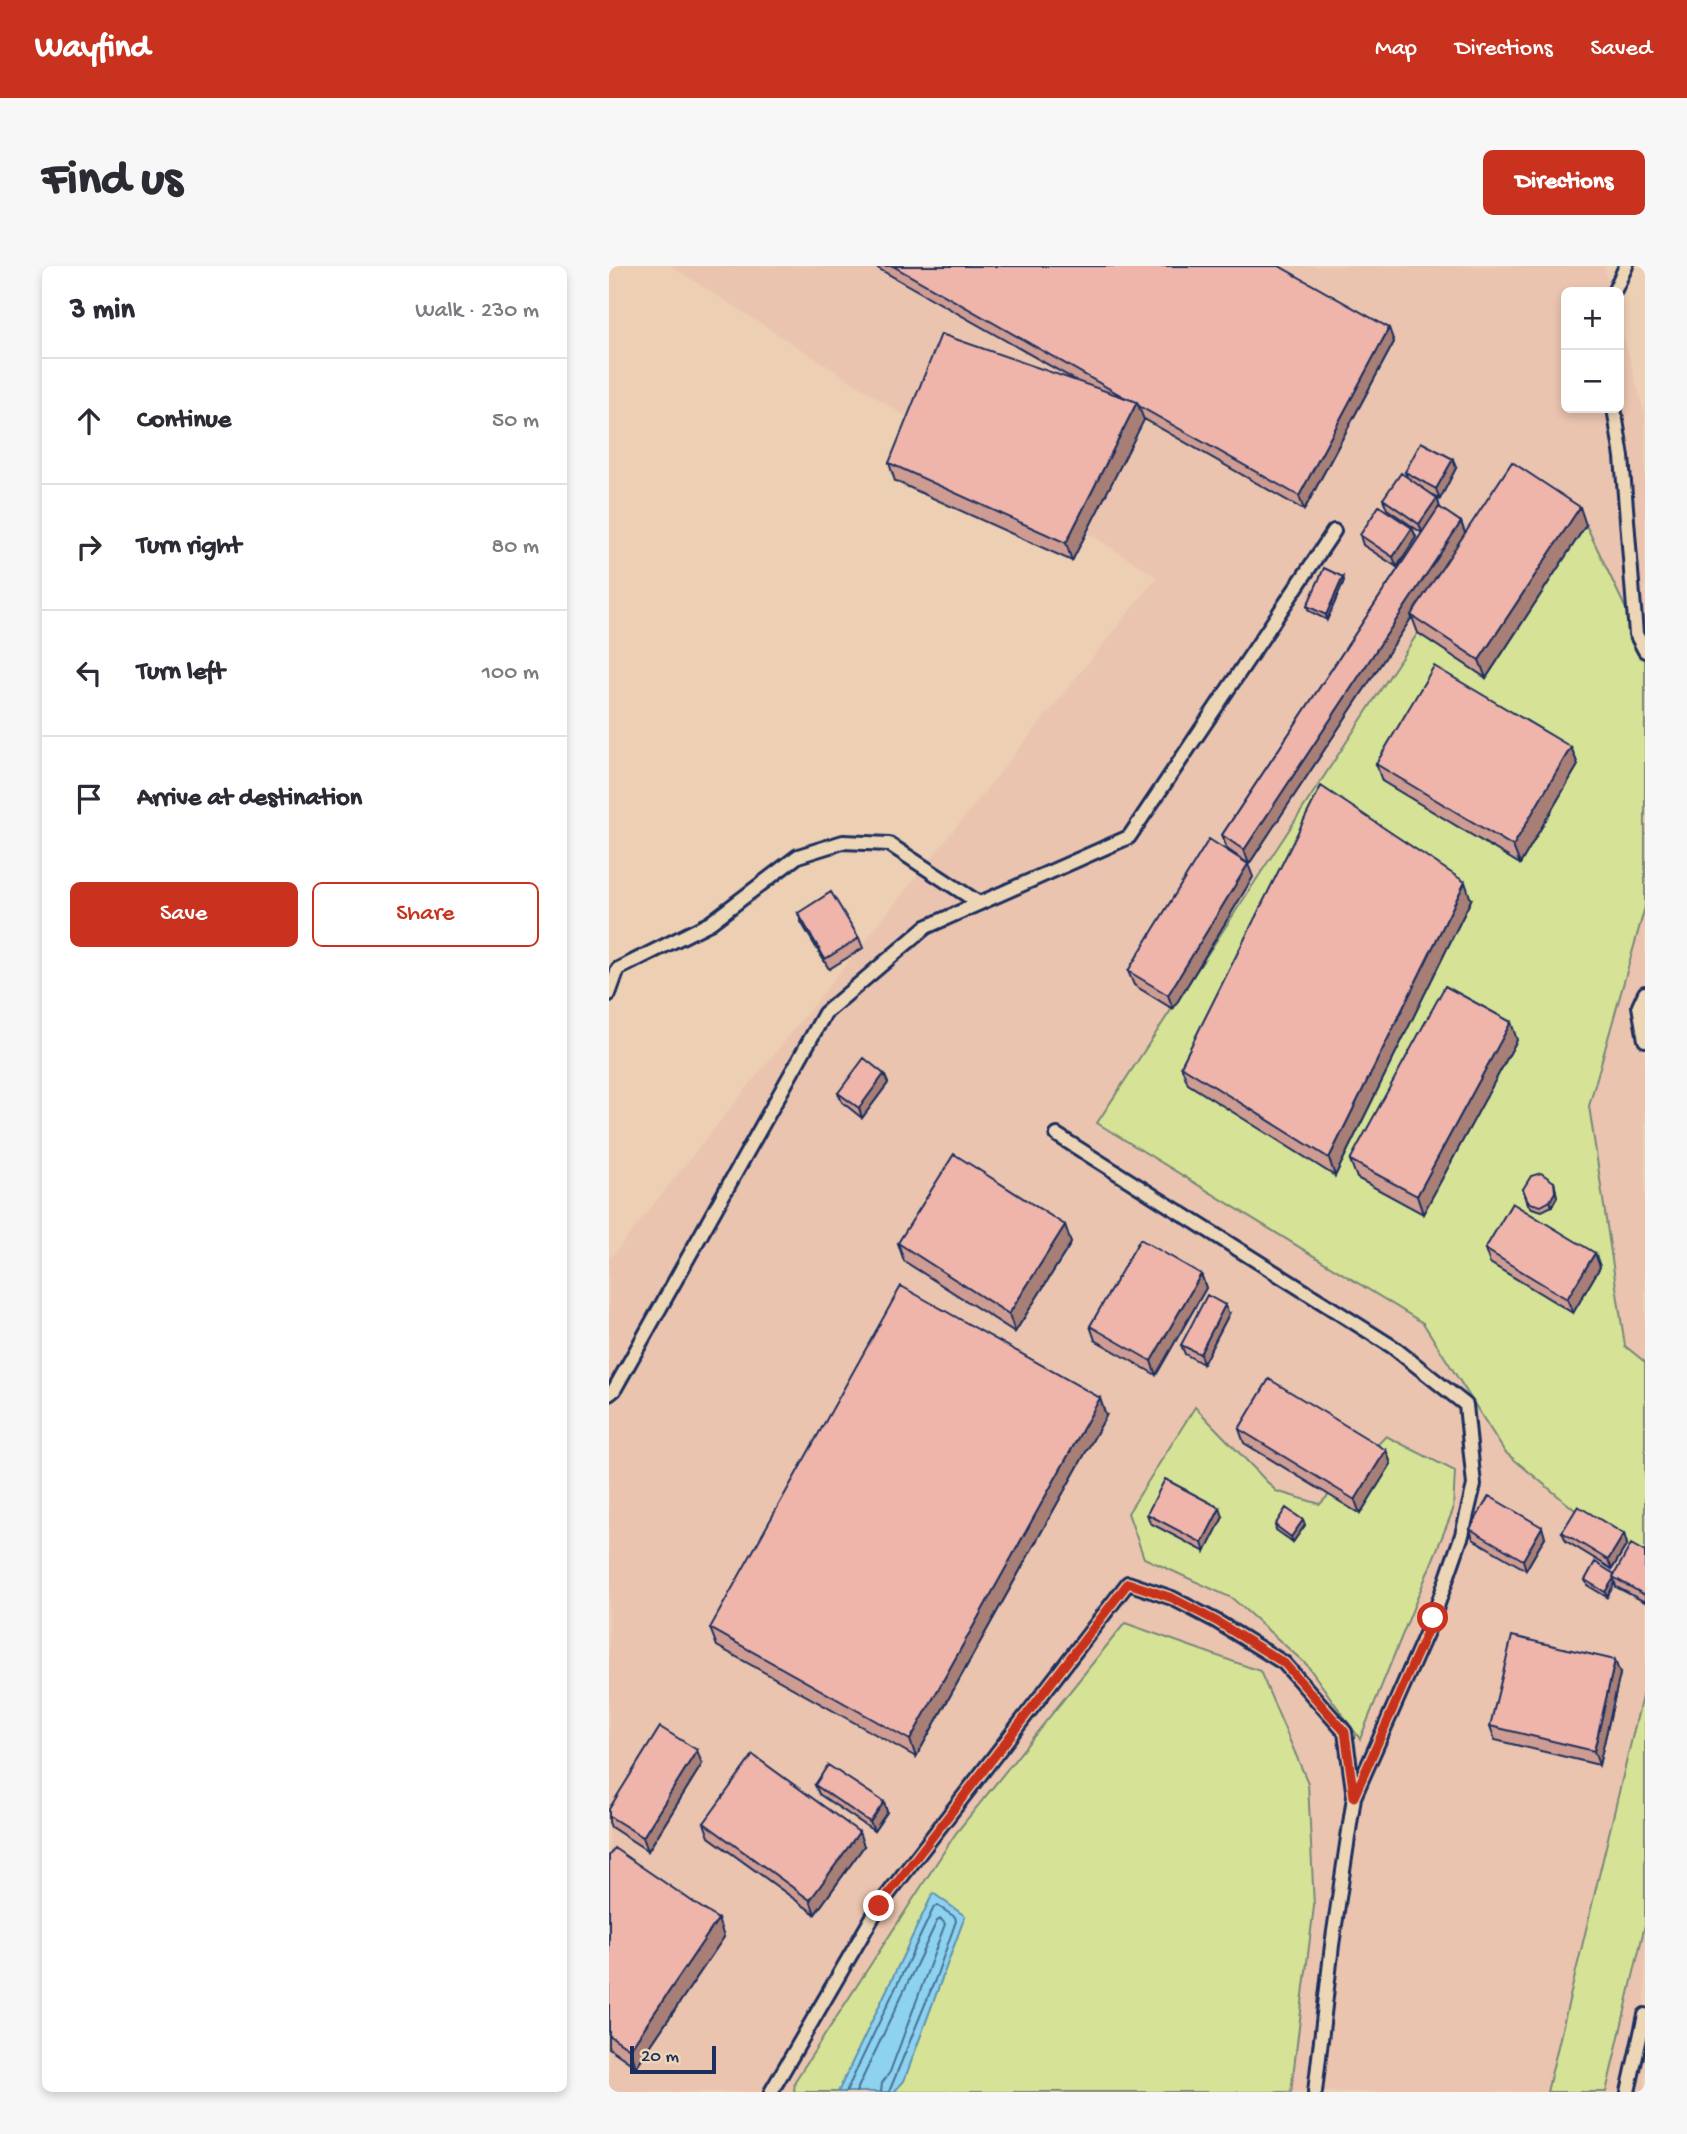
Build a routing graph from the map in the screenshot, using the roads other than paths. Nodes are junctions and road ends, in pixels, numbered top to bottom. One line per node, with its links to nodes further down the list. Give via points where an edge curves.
1 (1626, 266): 2 (lane)
2 (1616, 287)
3 (1615, 413): 5 (lane, via 1636,634)
4 (1334, 531): 6 (lane, via 1129,837)
5 (1645, 651)
6 (979, 903): 8 (lane, via 889,844 843,842 797,856 710,923 618,969); 11 (lane, via 926,927 825,1013)
7 (1645, 993): 9 (lane, via 1639,1006)
8 (609, 994)
9 (1645, 1040)
10 (1057, 1135): 12 (lane, via 1393,1347 1466,1405 1473,1485 1462,1535 1433,1618)
11 (609, 1394)
12 (1354, 1797): 14 (lane, via 1345,1732 1284,1663 1172,1598 1128,1583 879,1906); 15 (lane)
13 (1645, 2015): 16 (lane)
14 (771, 2092)
15 (1315, 2092)
16 (1628, 2092)

